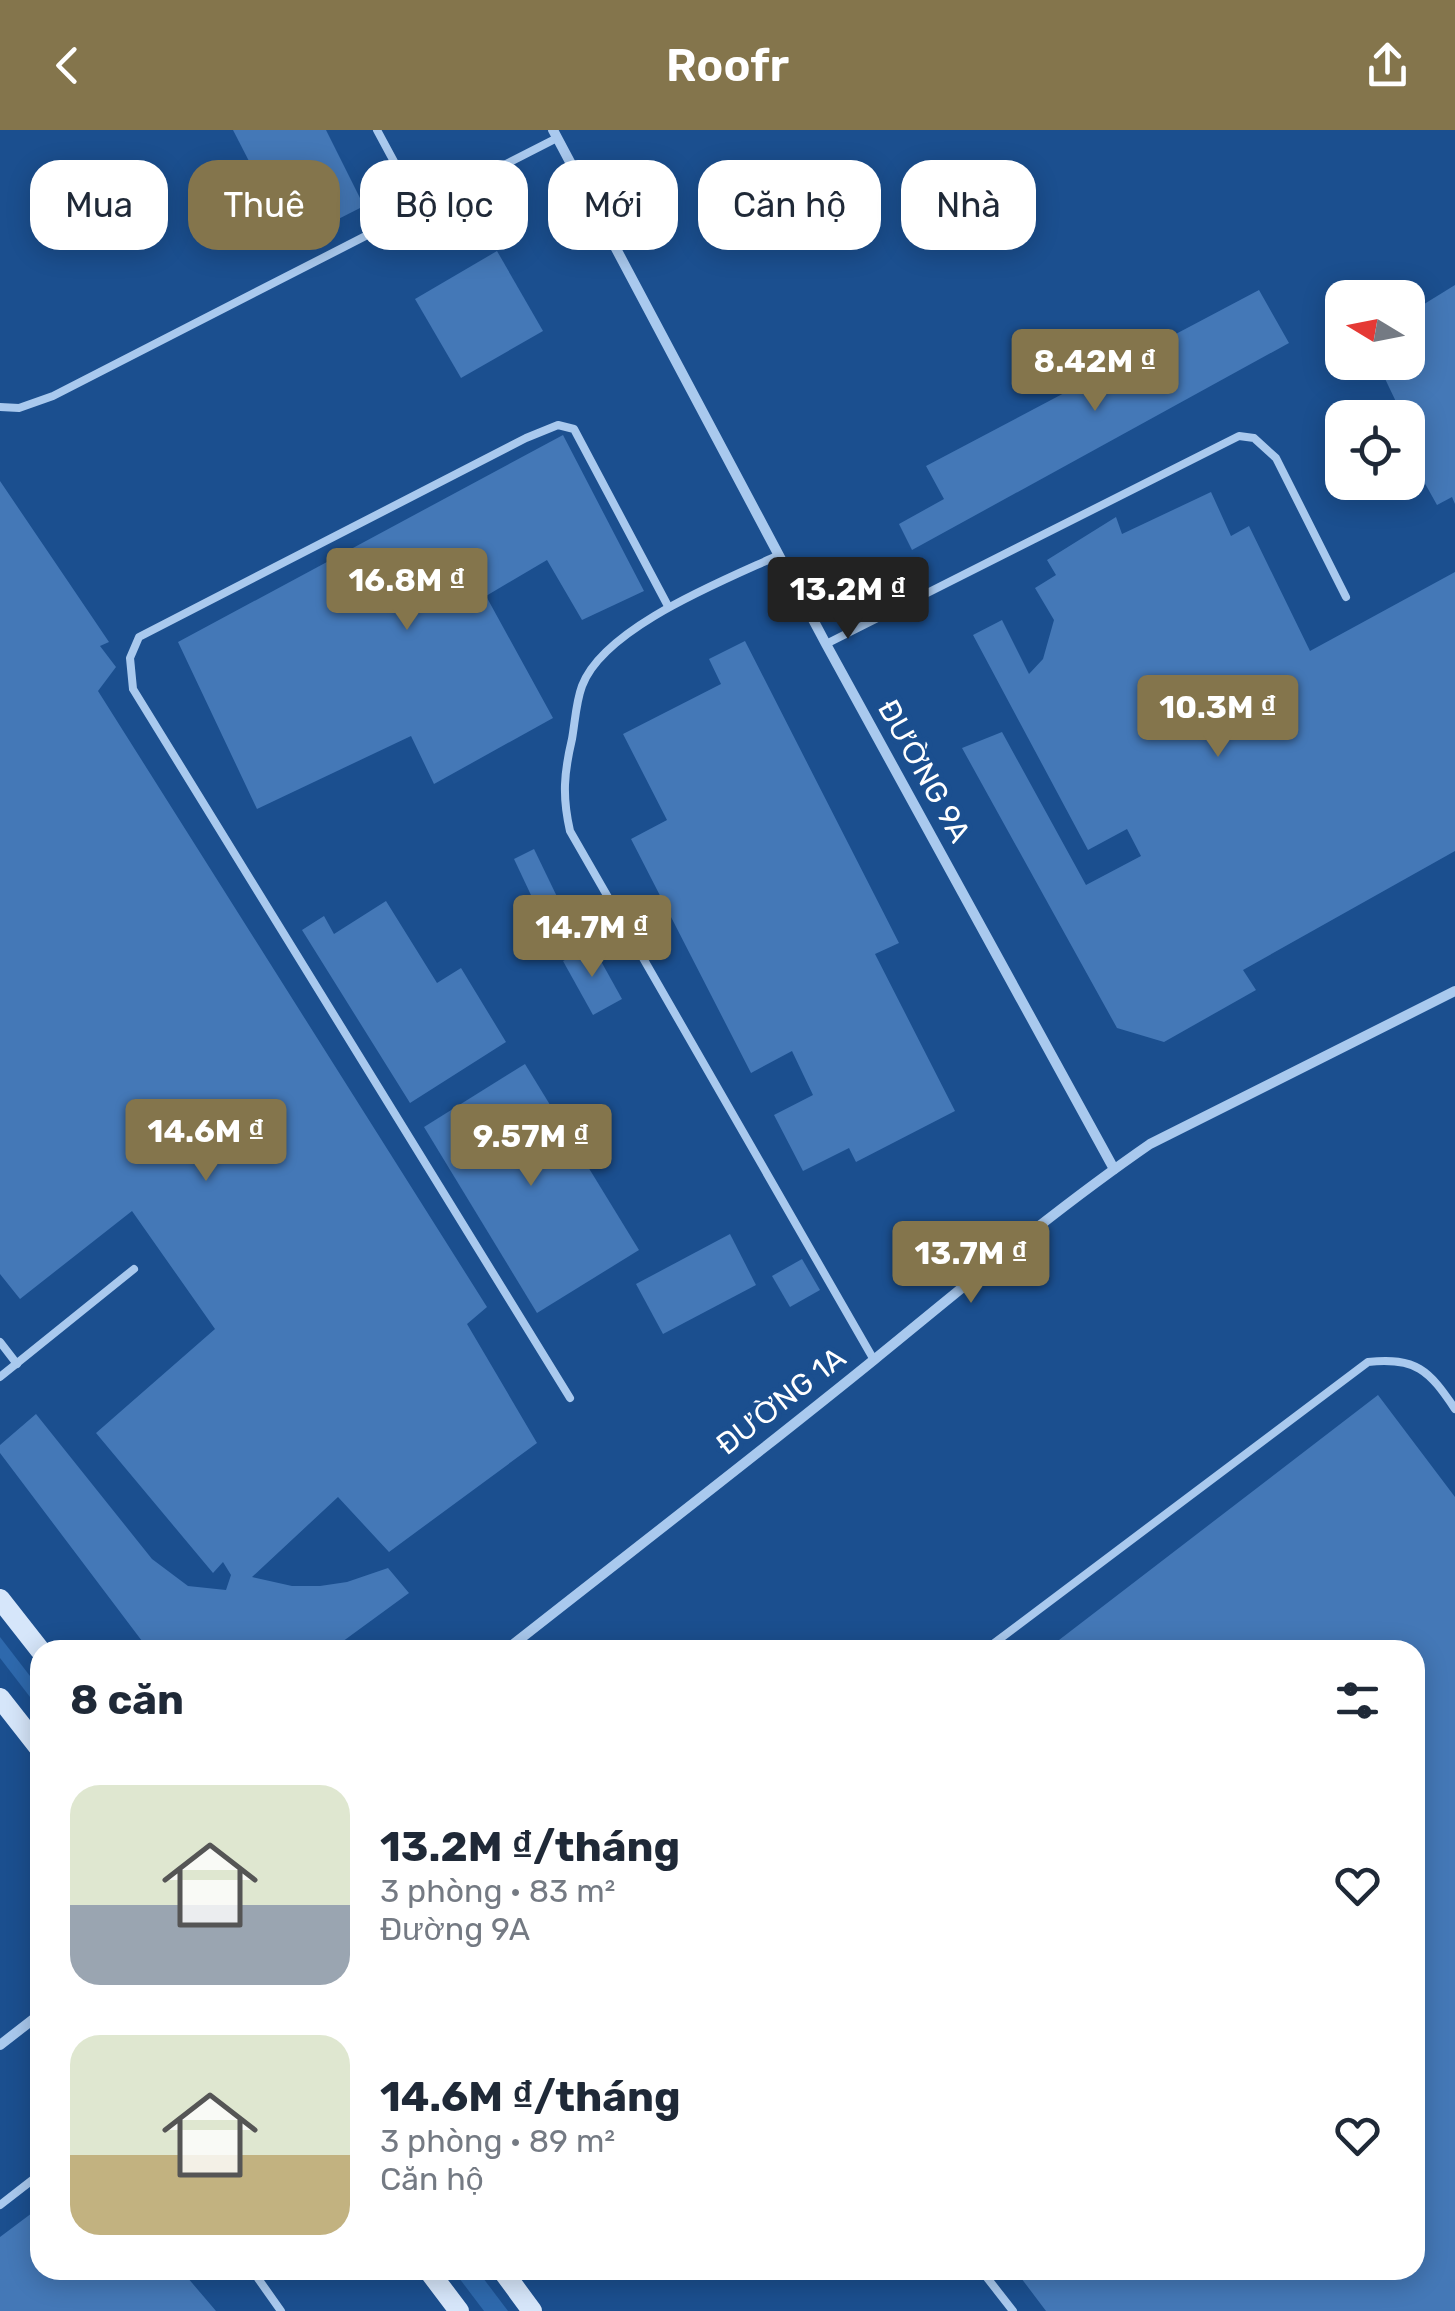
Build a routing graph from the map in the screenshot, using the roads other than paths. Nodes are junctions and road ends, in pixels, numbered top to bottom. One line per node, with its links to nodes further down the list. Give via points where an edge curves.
1 (377, 130): 3 (lane)
2 (555, 134): 4 (lane); 7 (street, ĐƯỜNG 9A)
3 (393, 160)
4 (507, 160)
5 (360, 238): 6 (lane, via 53,396 19,408)
6 (0, 406)
7 (780, 555): 9 (lane); 10 (street, ĐƯỜNG 9A)
8 (1346, 597): 10 (lane, via 1276,458 1254,438 1239,436)
9 (668, 606): 15 (lane, via 604,654 583,684 566,760 563,800 570,830); 18 (lane, via 574,429 558,424 139,636 130,658 133,689)
10 (826, 644): 12 (street, ĐƯỜNG 9A)
11 (1455, 992): 12 (street, ĐƯỜNG 1A, via 1150,1144)
12 (1114, 1169): 15 (street, ĐƯỜNG 1A)
13 (134, 1269): 16 (lane)
14 (0, 1342): 16 (lane)
15 (874, 1360): 22 (street, ĐƯỜNG 1A)
16 (17, 1364): 17 (lane)
17 (0, 1378)
18 (570, 1398)
19 (1455, 1409): 23 (lane, via 1432,1376 1399,1359 1368,1362)
20 (0, 1599): 21 (street)
21 (32, 1640)
22 (519, 1640)
23 (998, 1640)
24 (0, 1698): 25 (street)
25 (30, 1736)
26 (30, 2022): 27 (street)
27 (0, 2045)
28 (30, 2182): 29 (lane)
29 (0, 2206)
30 (259, 2280): 34 (lane)
31 (436, 2280): 35 (street)
32 (509, 2280): 36 (street)
33 (989, 2280): 37 (lane)
34 (281, 2311)
35 (459, 2311)
36 (532, 2311)
37 (1013, 2311)

